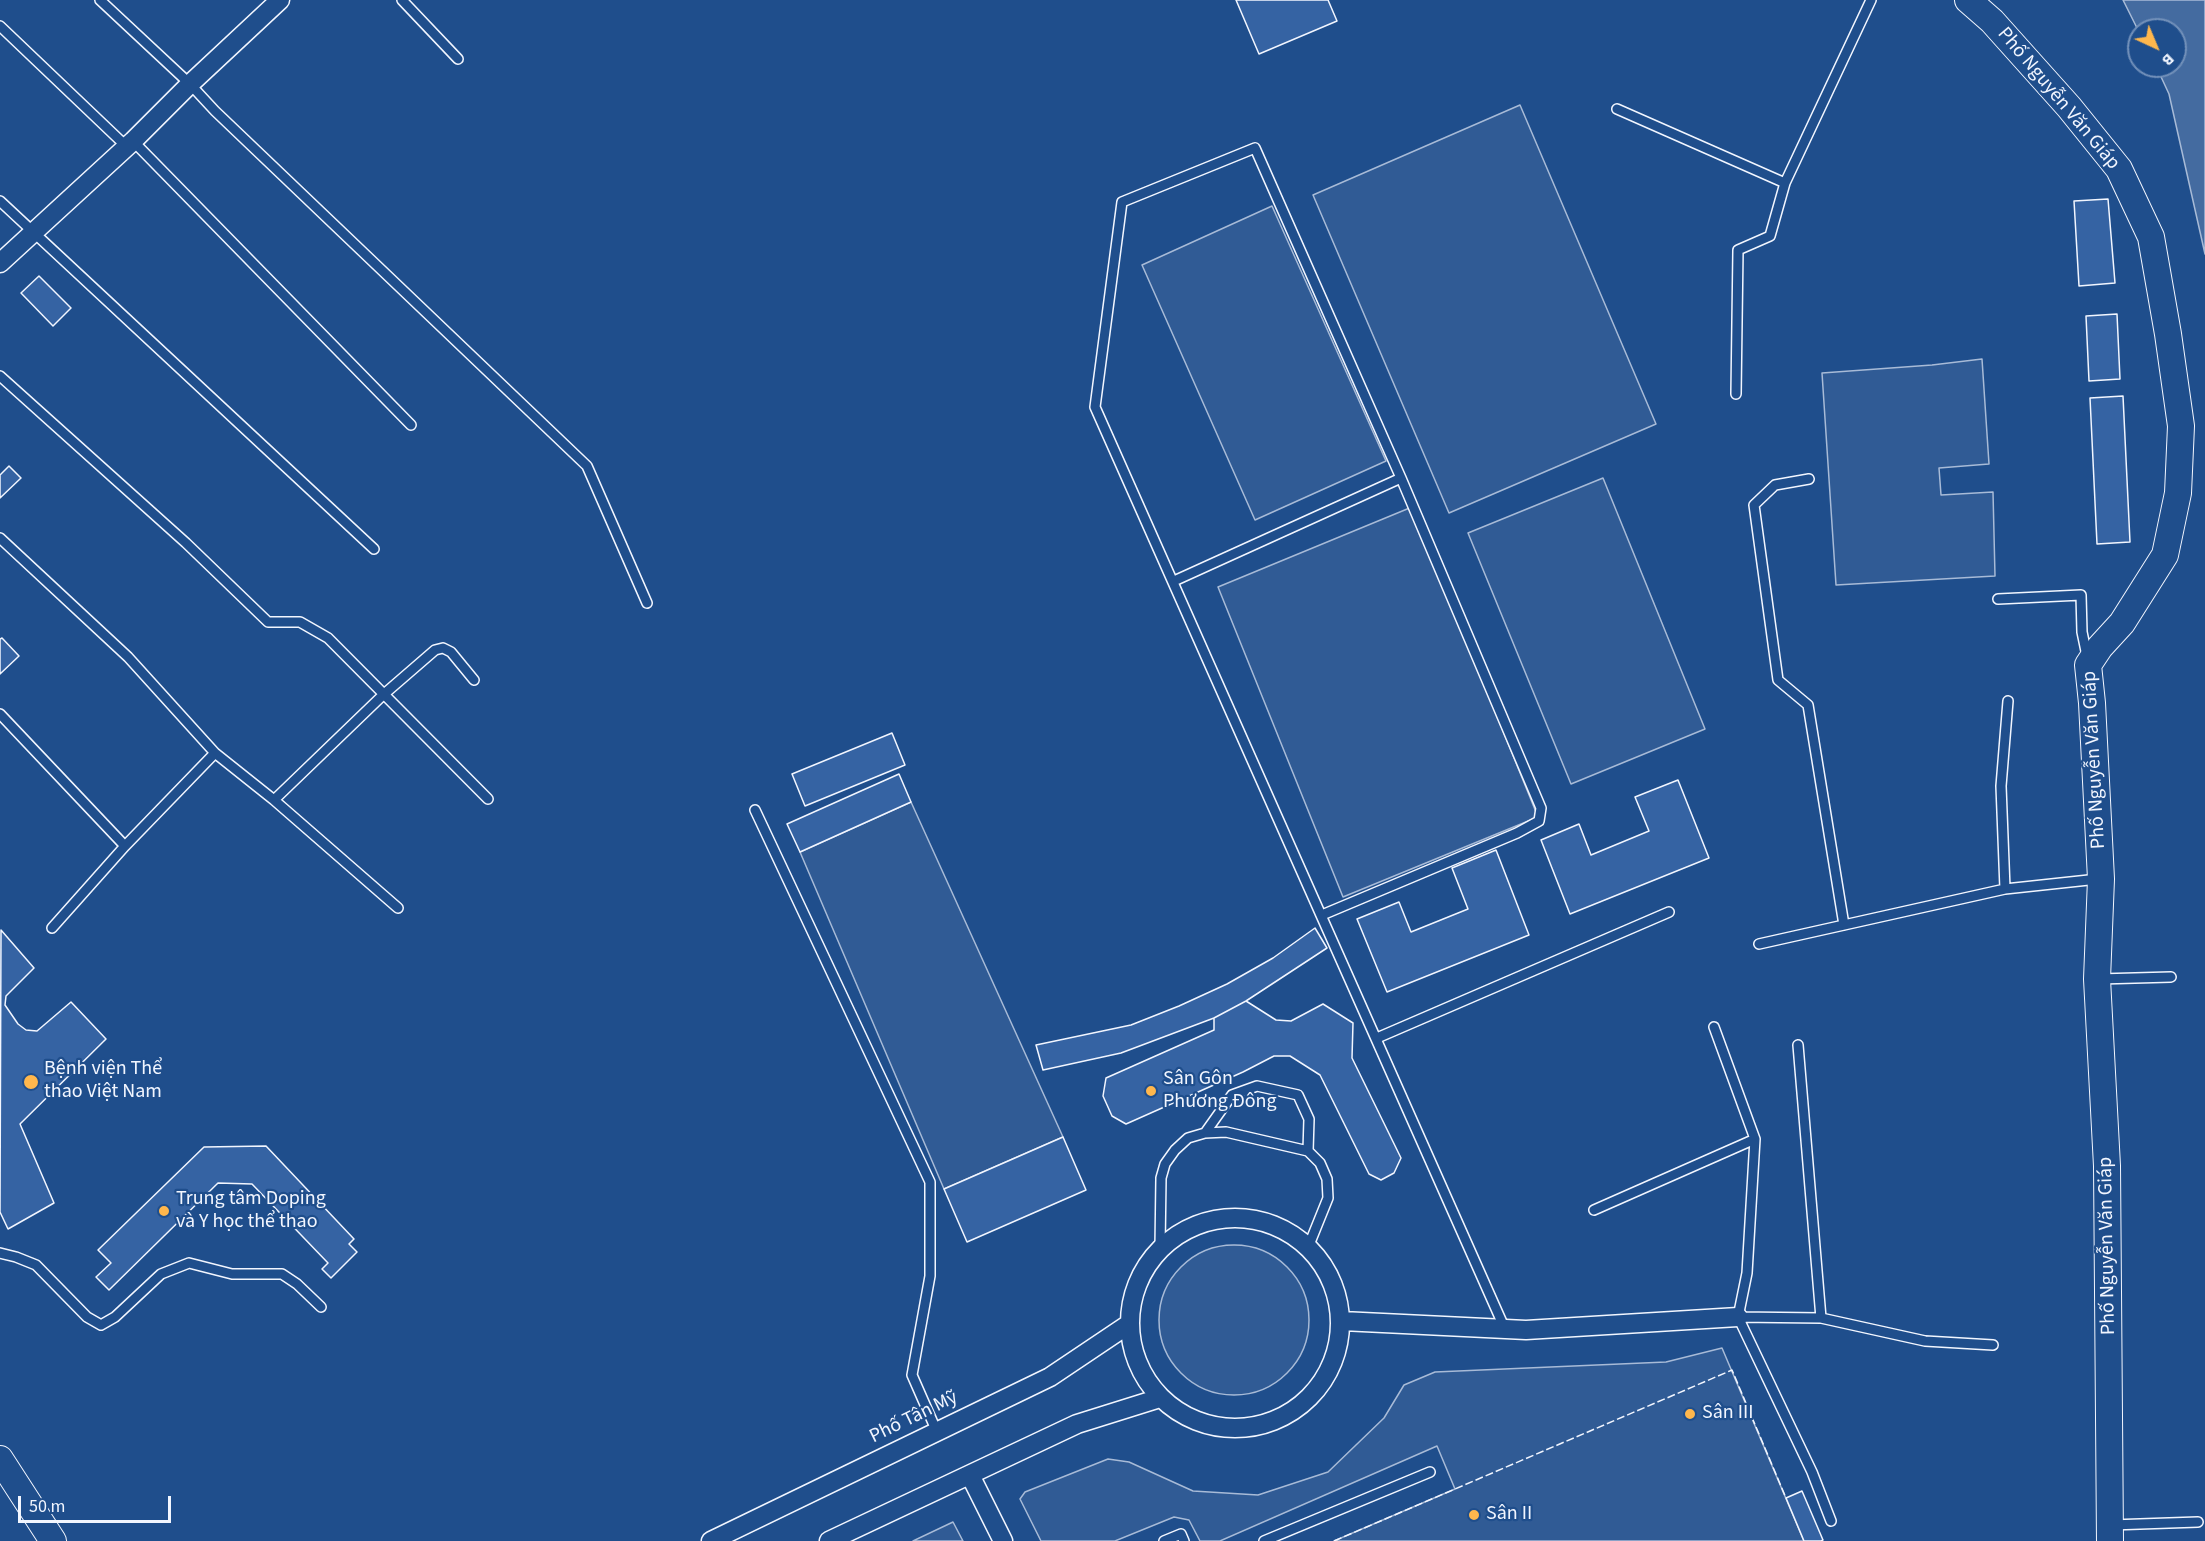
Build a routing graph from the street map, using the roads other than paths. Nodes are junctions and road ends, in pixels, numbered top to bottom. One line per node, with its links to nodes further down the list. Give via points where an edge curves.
1 (100, 0): 8 (lane)
2 (280, 0): 8 (street)
3 (402, 0): 7 (lane)
4 (1871, 0): 11 (lane)
5 (1968, 0): 25 (street, Phố Nguyễn Văn Giáp, via 1992,21 2069,107 2119,169 2151,237 2155,258 2181,426 2178,493 2165,555 2122,623)
6 (0, 26): 10 (lane)
7 (458, 59)
8 (190, 84): 10 (street); 24 (lane, via 587,466)
9 (1617, 109): 11 (lane)
10 (130, 144): 13 (street); 17 (lane)
11 (1785, 183): 16 (lane, via 1770,236 1738,250)
12 (0, 201): 13 (lane)
13 (34, 232): 14 (street); 21 (lane)
14 (0, 263)
15 (0, 376): 27 (lane, via 268,622 300,622 328,638)
16 (1736, 394)
17 (411, 425)
18 (1401, 478): 22 (lane); 22 (lane, via 1254,148 1122,202 1095,407); 39 (lane, via 1541,808 1539,821)
19 (1809, 480): 40 (lane, via 1775,486 1754,505 1778,680 1808,705)
20 (0, 538): 30 (lane, via 128,657)
21 (374, 549)
22 (1174, 581): 39 (lane)
23 (1998, 599): 25 (lane, via 2081,595)
24 (646, 603)
25 (2088, 665): 35 (street, Phố Nguyễn Văn Giáp)
26 (474, 680): 27 (lane, via 443,648 425,657)
27 (383, 695): 31 (lane); 32 (lane)
28 (2008, 701): 36 (lane, via 2001,786)
29 (0, 714): 34 (lane)
30 (215, 753): 32 (lane); 34 (lane)
31 (488, 799)
32 (274, 801): 37 (lane)
33 (755, 810): 63 (lane, via 930,1182 930,1276 912,1375)
34 (125, 846): 41 (lane)
35 (2101, 879): 36 (lane); 44 (street, Phố Nguyễn Văn Giáp)
36 (2005, 889): 40 (lane)
37 (398, 908)
38 (1669, 912): 46 (lane)
39 (1322, 915): 46 (lane)
40 (1844, 925): 42 (lane)
41 (52, 928)
42 (1760, 944)
43 (2171, 977): 44 (lane)
44 (2097, 979): 69 (street, Phố Nguyễn Văn Giáp, via 2108,1177)
45 (1714, 1027): 49 (lane)
46 (1377, 1038): 60 (lane)
47 (1798, 1045): 57 (lane)
48 (1204, 1133): 50 (lane, via 1226,1132); 50 (lane, via 1232,1095 1257,1086 1298,1095 1309,1119); 53 (lane, via 1188,1138 1165,1164 1161,1178)
49 (1755, 1139): 51 (lane); 56 (lane, via 1747,1273)
50 (1308, 1151): 52 (lane, via 1320,1163 1327,1179 1328,1198)
51 (1594, 1210)
52 (1309, 1245): 53 (street, via 1282,1227 1250,1218 1217,1218 1186,1229); 58 (street, via 1326,1267 1337,1293)
53 (1160, 1248): 59 (street, via 1136,1288)
54 (0, 1253): 55 (lane, via 36,1265 87,1317 101,1324 115,1317 160,1274 189,1263 232,1274 282,1274)
55 (321, 1307)
56 (1738, 1317): 57 (lane); 60 (street); 67 (lane, via 1812,1472)
57 (1821, 1318): 61 (lane, via 1925,1341)
58 (1342, 1321): 60 (street); 62 (street, via 1336,1356 1319,1388 1293,1412 1260,1426 1224,1428 1190,1418)
59 (1129, 1324): 62 (street, via 1133,1351 1143,1376); 63 (street, Phố Tân Mỹ, via 1050,1377)
60 (1505, 1329)
61 (1993, 1345)
62 (1160, 1398): 66 (street, via 1077,1424)
63 (937, 1432): 71 (street, Phố Tân Mỹ)
64 (0, 1459): 70 (street)
65 (1431, 1472): 76 (lane)
66 (970, 1475): 72 (street); 73 (street)
67 (1831, 1521)
68 (2198, 1522): 69 (lane)
69 (2110, 1533)
70 (53, 1541)
71 (711, 1541)
72 (830, 1541)
73 (1003, 1541)
74 (1164, 1541): 75 (lane, via 1181,1534)
75 (1184, 1541)
76 (1264, 1541)

